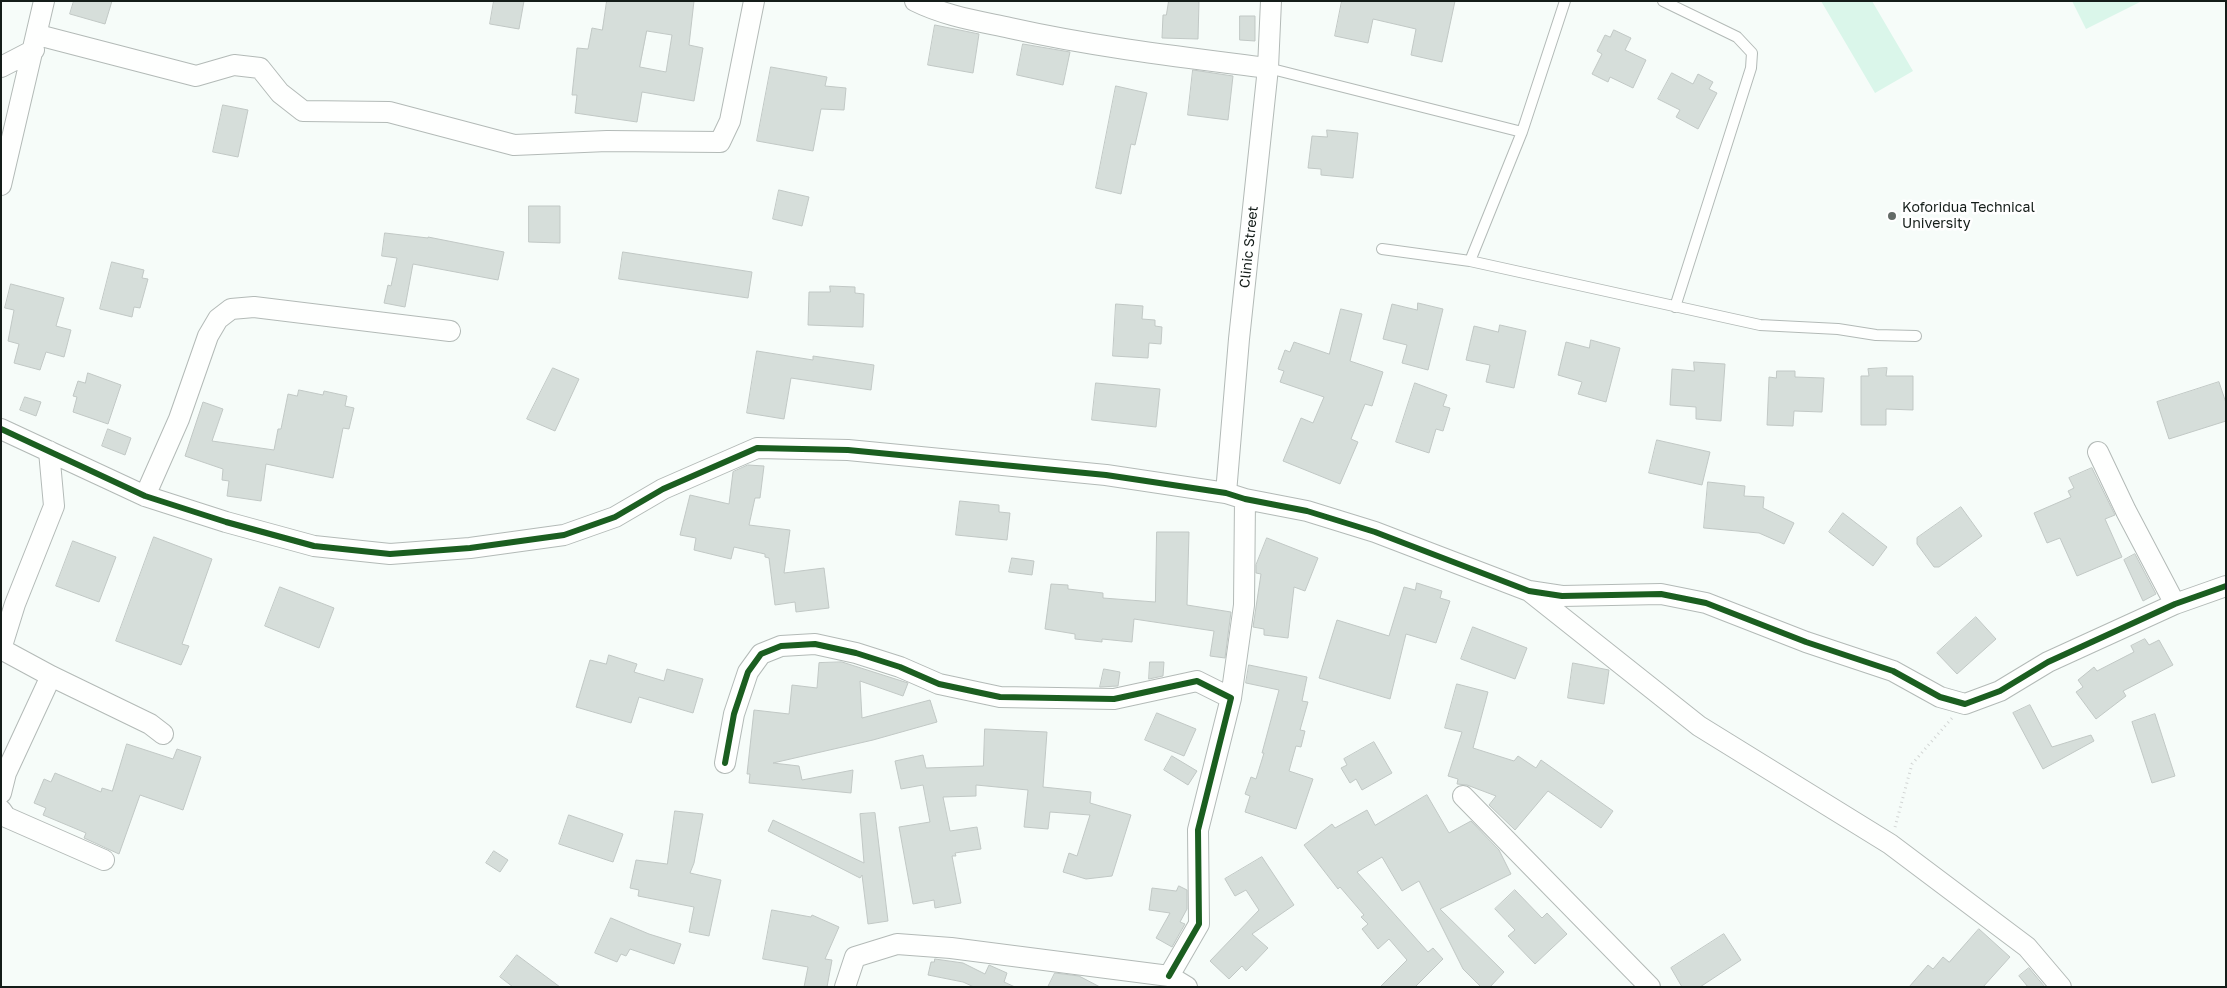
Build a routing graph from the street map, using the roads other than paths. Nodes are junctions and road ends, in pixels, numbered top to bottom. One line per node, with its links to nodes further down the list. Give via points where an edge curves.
1 (44, 1): 7 (street)
2 (754, 1): 7 (street, via 730,121 720,142 607,141 514,145 389,112 304,111 280,93 260,68 234,65 196,76)
3 (915, 1): 9 (street, via 970,19 1116,48)
4 (1270, 1): 9 (street, Clinic Street)
5 (1565, 1): 10 (lane)
6 (1663, 1): 14 (lane, via 1737,37 1752,53 1751,68)
7 (36, 42): 8 (street); 11 (street)
8 (1, 67)
9 (1268, 68): 10 (lane); 20 (street, Clinic Street)
10 (1522, 132): 13 (lane)
11 (1, 185)
12 (1382, 249): 13 (lane)
13 (1470, 262): 14 (lane)
14 (1674, 307): 16 (lane, via 1760,325)
15 (450, 331): 21 (street, via 254,307 232,309 218,319 208,336 179,419)
16 (1916, 336)
17 (1, 429): 18 (street)
18 (49, 451): 21 (street); 26 (street, via 54,506 15,604)
19 (2098, 452): 25 (street)
20 (1226, 493): 21 (street, via 1106,475 848,450 757,448 663,488 615,518 564,535 470,548 390,554 314,546); 22 (street)
21 (145, 496)
22 (1245, 499): 24 (street, via 1307,511 1376,532); 28 (street, via 1244,605)
23 (2226, 586): 25 (street)
24 (1528, 591): 25 (street, via 1562,596 1661,594 1706,603 1893,671 1940,697 1965,704 2000,691 2048,662); 40 (street, via 1699,726 1890,844 2027,947)
25 (2175, 604)
26 (1, 649): 27 (street)
27 (51, 676): 29 (street, via 150,724); 31 (street)
28 (1231, 698): 30 (street, via 1197,681 1114,699 1000,697 939,684 856,652 815,644 781,646 760,654 748,672 734,714); 36 (street, via 1198,830 1198,924)
29 (163, 734)
30 (725, 763)
31 (4, 773): 32 (street)
32 (1, 794)
33 (1463, 796): 39 (street)
34 (1, 810): 35 (street, via 6,817)
35 (104, 860)
36 (1169, 976): 37 (street, via 897,944 855,957); 38 (street)
37 (845, 987)
38 (1187, 987)
39 (1650, 987)
40 (2061, 987)

